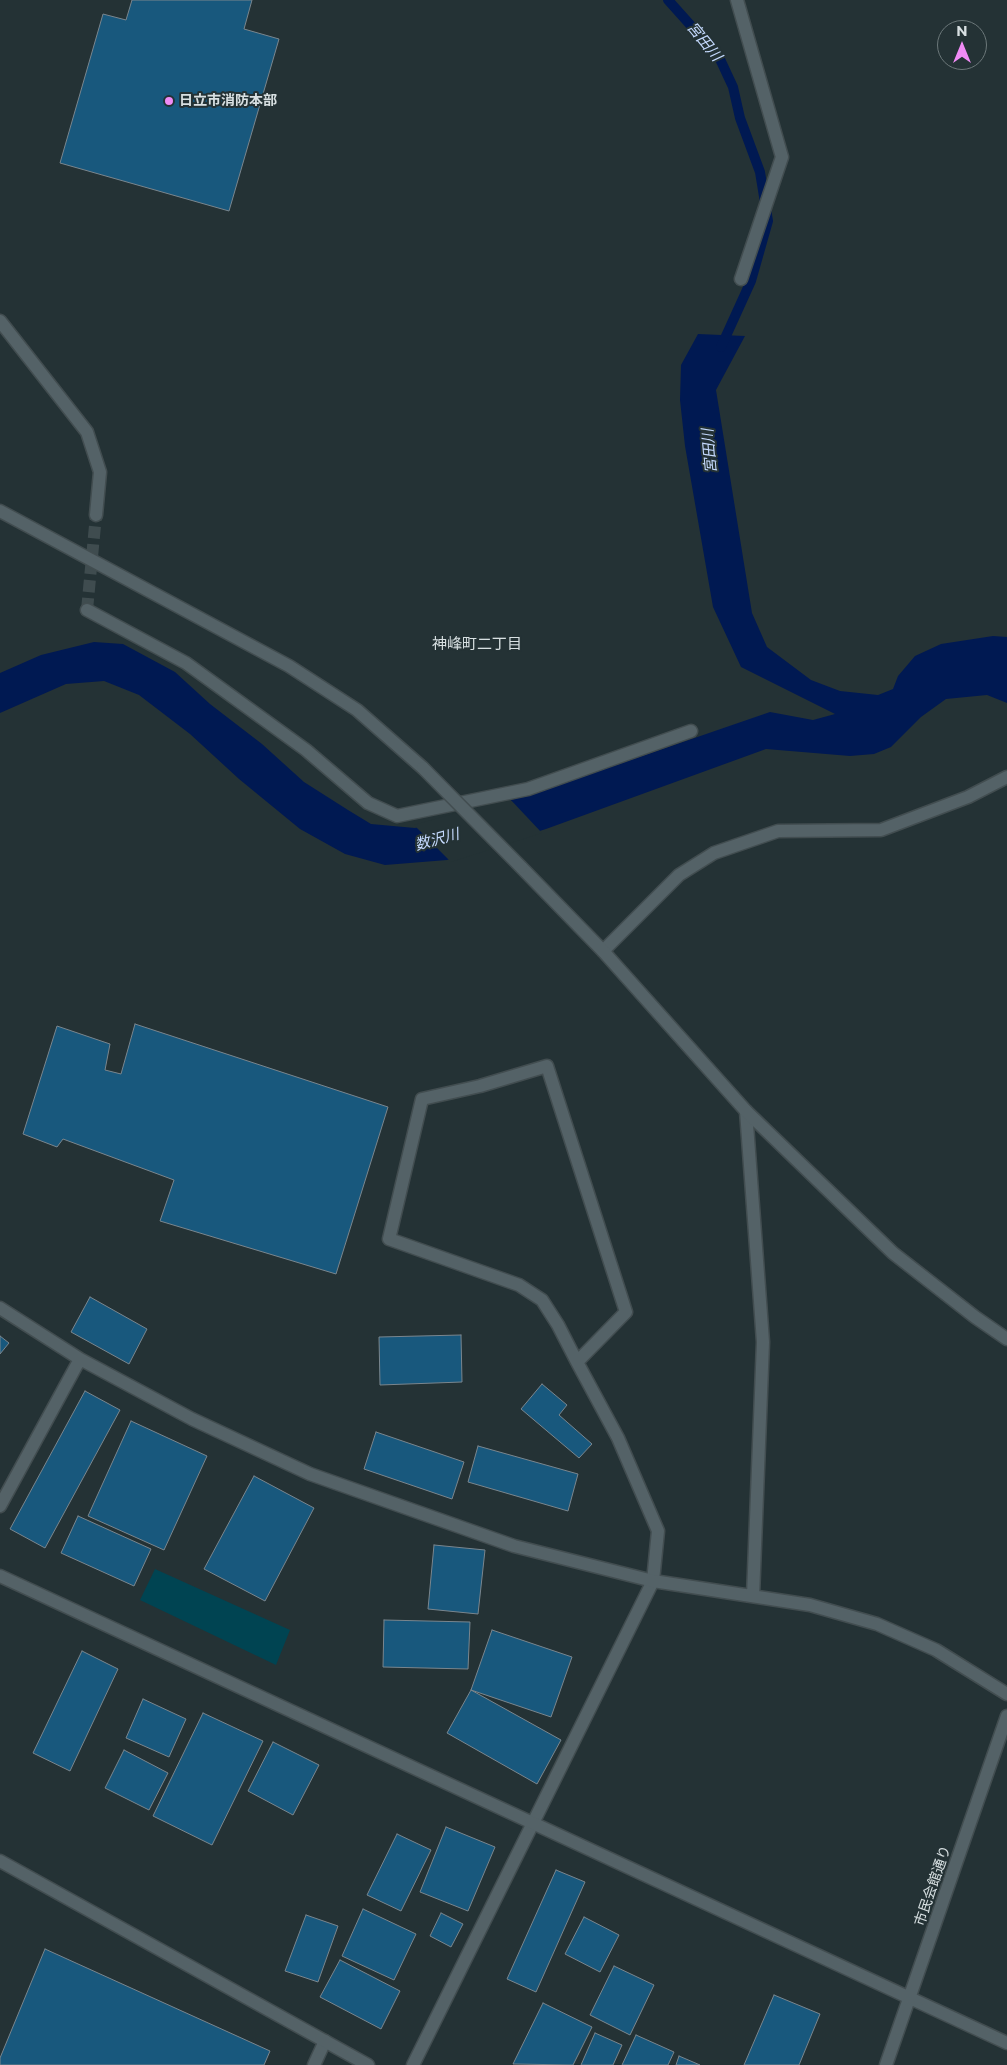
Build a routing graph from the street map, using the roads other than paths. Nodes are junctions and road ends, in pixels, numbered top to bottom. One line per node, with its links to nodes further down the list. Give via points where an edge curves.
1 (737, 0): 2 (street, via 782,157)
2 (741, 279)
3 (0, 321): 5 (street, via 87,432 100,472)
4 (0, 511): 9 (street, bridge, via 288,666 357,710 423,768)
5 (96, 515)
6 (86, 610): 7 (street, via 186,663 306,750 368,803 397,816 528,789)
7 (691, 731)
8 (1007, 777): 9 (street, via 968,798 881,830 778,831 714,853 679,875)
9 (603, 951): 10 (street)
10 (746, 1111): 12 (street, via 893,1253 975,1318); 18 (street, via 763,1342)
11 (0, 1308): 13 (street)
12 (1007, 1339)
13 (80, 1359): 15 (street); 17 (street, via 192,1419 310,1474 514,1546)
14 (578, 1362): 14 (street, via 542,1300 519,1285 389,1239 422,1099 547,1066 626,1312); 17 (street, via 618,1438 658,1531)
15 (0, 1506)
16 (0, 1576): 21 (street)
17 (653, 1581): 18 (street); 21 (street)
18 (753, 1596): 19 (street, via 810,1605 877,1624 936,1650)
19 (1007, 1694)
20 (1007, 1716): 23 (street, 市民会館通り)
21 (534, 1825): 23 (street); 28 (street)
22 (0, 1861): 24 (street)
23 (909, 1999): 25 (street); 29 (street, 市民会館通り)
24 (325, 2041): 26 (street); 27 (street)
25 (1007, 2043)
26 (314, 2065)
27 (368, 2065)
28 (413, 2065)
29 (886, 2065)

